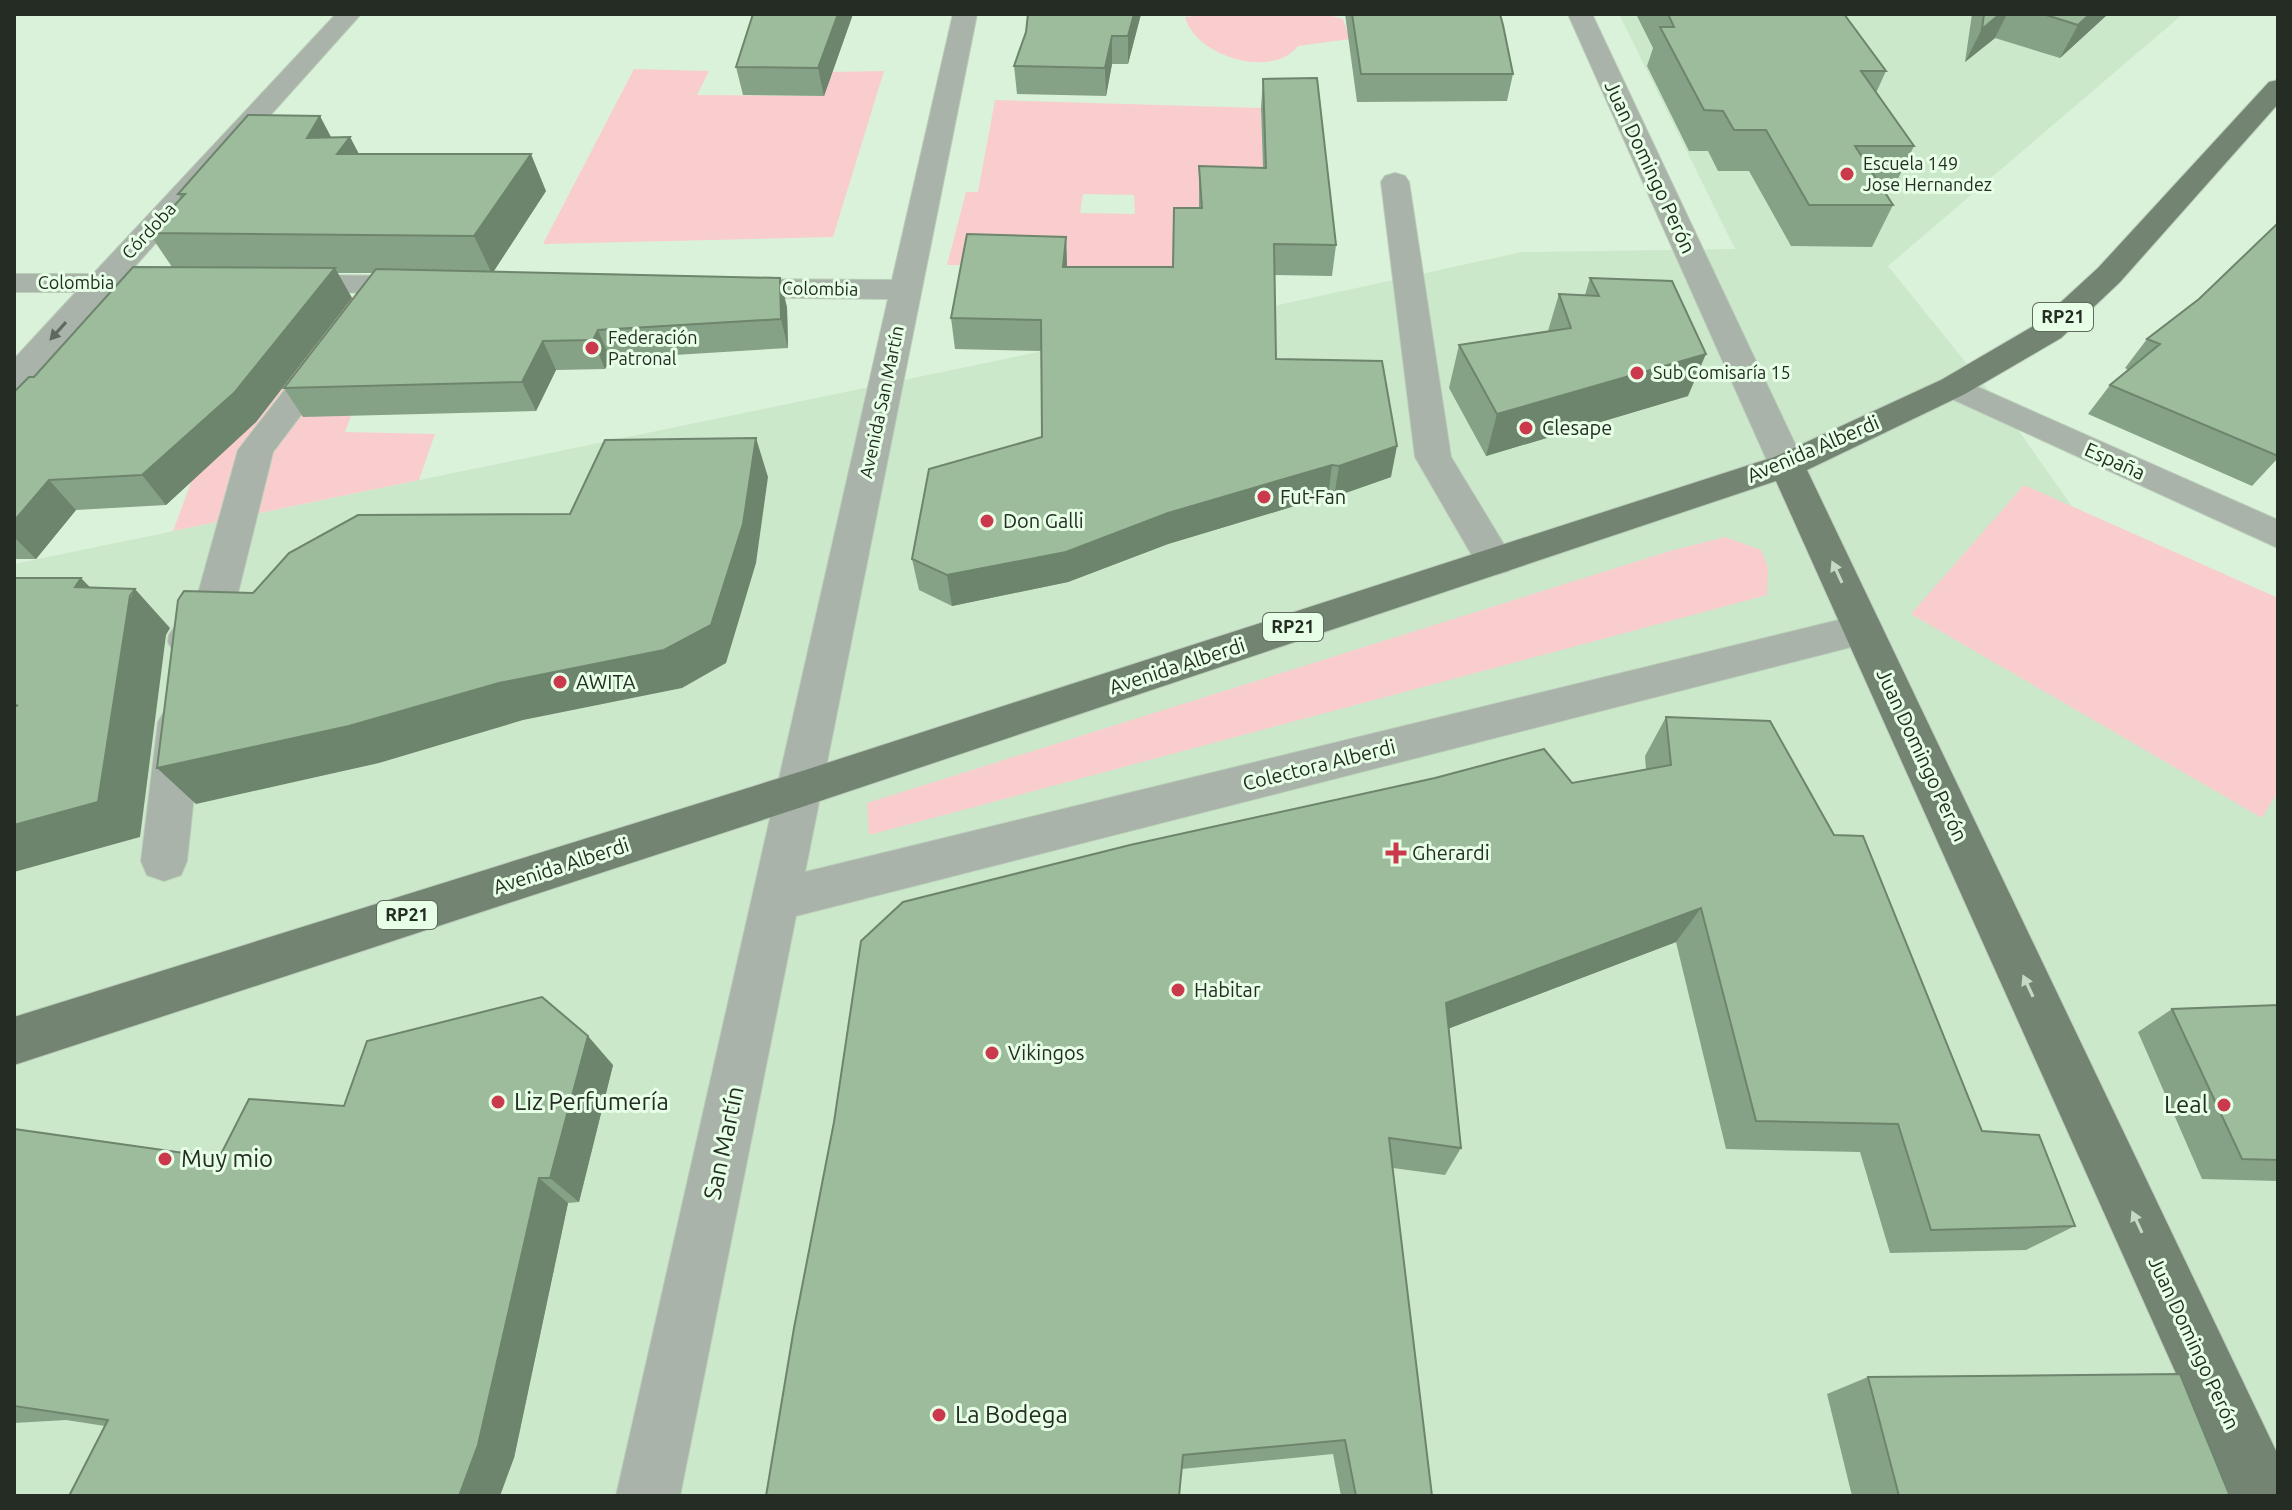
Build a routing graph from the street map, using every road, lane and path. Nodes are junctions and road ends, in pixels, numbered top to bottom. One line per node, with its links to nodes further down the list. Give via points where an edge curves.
1 (349, 14): 6 (street, Córdoba)
2 (965, 14): 13 (street, Avenida San Martín)
3 (1580, 14): 16 (street, Juan Domingo Perón)
4 (2278, 88): 15 (main road, Avenida Alberdi / RP21, via 2109,275 2049,331)
5 (1395, 182): 18 (street, via 1433,457)
6 (102, 282): 7 (street, Colombia); 8 (street, Colombia); 14 (street, Córdoba, one-way to 14)
7 (14, 283)
8 (211, 283)
9 (258, 284): 10 (street)
10 (382, 285): 11 (street); 21 (street, via 256,450 218,593 189,635)
11 (461, 286)
12 (697, 288): 13 (street, Colombia)
13 (906, 290): 20 (street, Avenida San Martín)
14 (14, 379)
15 (1953, 387): 16 (main road, Avenida Alberdi / RP21); 17 (street, España)
16 (1787, 465): 18 (main road, Avenida Alberdi / RP21); 19 (main road, Juan Domingo Perón, one-way to 16)
17 (2278, 535)
18 (1495, 561): 20 (main road, Avenida Alberdi / RP21)
19 (1863, 629): 22 (street, Colectora Alberdi); 25 (main road, Juan Domingo Perón, one-way to 19)
20 (799, 790): 22 (street, San Martín); 23 (main road, Avenida Alberdi / RP21)
21 (164, 861)
22 (776, 900): 24 (street, San Martín)
23 (14, 1041)
24 (648, 1496)
25 (2264, 1496)

